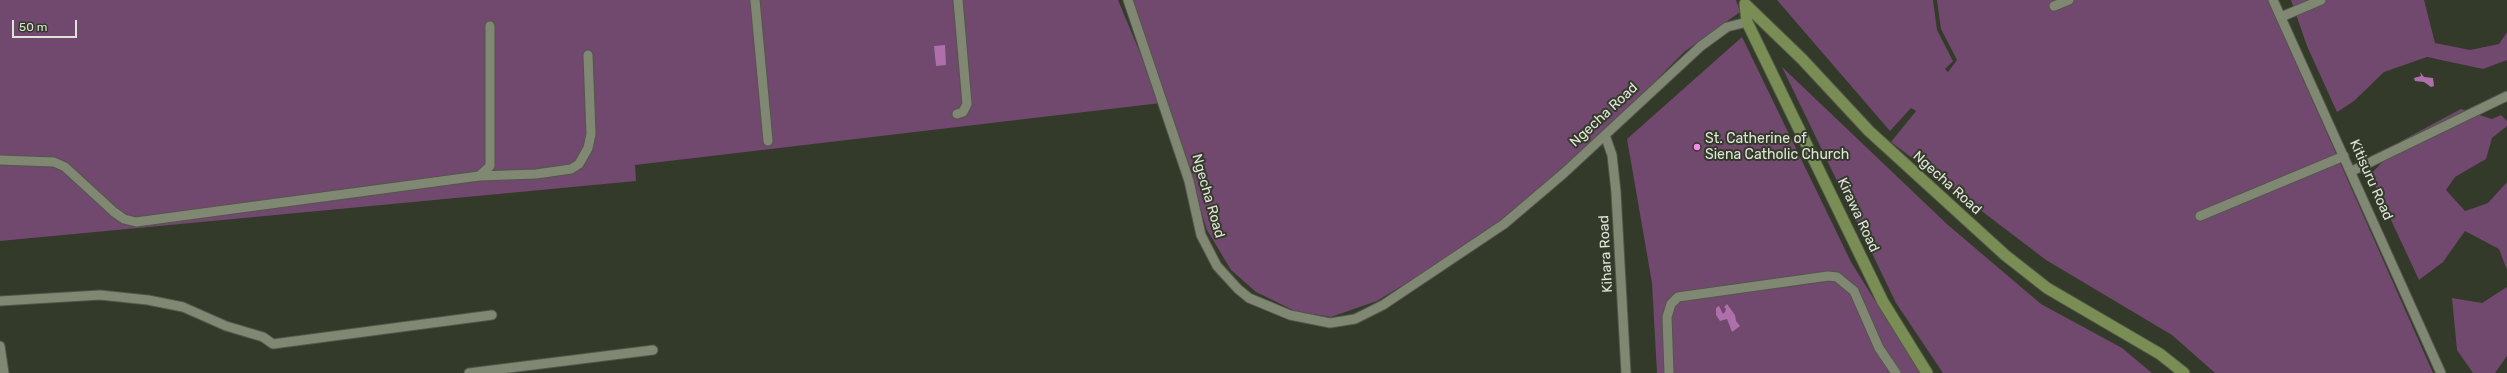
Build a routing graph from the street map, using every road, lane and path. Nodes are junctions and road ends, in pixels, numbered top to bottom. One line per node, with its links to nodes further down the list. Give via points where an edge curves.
1 (755, 0): 16 (street)
2 (958, 0): 14 (street, via 967,104 963,112)
3 (1128, 0): 15 (street, Ngecha Road, via 1189,181 1201,235 1209,250 1226,278 1243,294 1270,308 1300,318 1339,323 1355,319 1383,305 1504,224)
4 (2069, 0): 8 (street)
5 (2273, 0): 9 (street, Kitisuru Road)
6 (2321, 0): 9 (street)
7 (1745, 3): 10 (main road, Ngecha Road); 32 (main road, Ngecha Road, via 1869,131 2005,255 2047,288 2160,354)
8 (2054, 6)
9 (2281, 17): 17 (street, Kitisuru Road)
10 (1747, 22): 15 (street, Ngecha Road, via 1727,27 1701,46); 31 (main road, Kirawa Road, via 1883,302)
11 (490, 26): 20 (street, via 490,166)
12 (588, 55): 20 (street, via 590,134 588,148 579,164 571,169 536,174)
13 (2507, 96): 19 (street)
14 (957, 114)
15 (1605, 135): 28 (street, Kihara Road, via 1612,155 1616,192)
16 (768, 141)
17 (2344, 156): 19 (street, Kitisuru Road); 21 (street)
18 (0, 160): 20 (street, via 54,162 65,167 124,219 136,222)
19 (2352, 172): 33 (street, Kitisuru Road)
20 (478, 176)
21 (2200, 216)
22 (0, 301): 23 (street, via 100,295 148,300 183,307 226,326 263,337 273,344)
23 (492, 315)
24 (0, 346): 26 (street)
25 (653, 350): 27 (street)
26 (4, 373)
27 (469, 373)
28 (1626, 373)
29 (1669, 373): 30 (street, via 1667,317 1670,304 1678,297 1828,276 1837,276 1854,291 1879,348)
30 (1896, 373)
31 (1927, 373)
32 (2184, 373)
33 (2441, 373)

